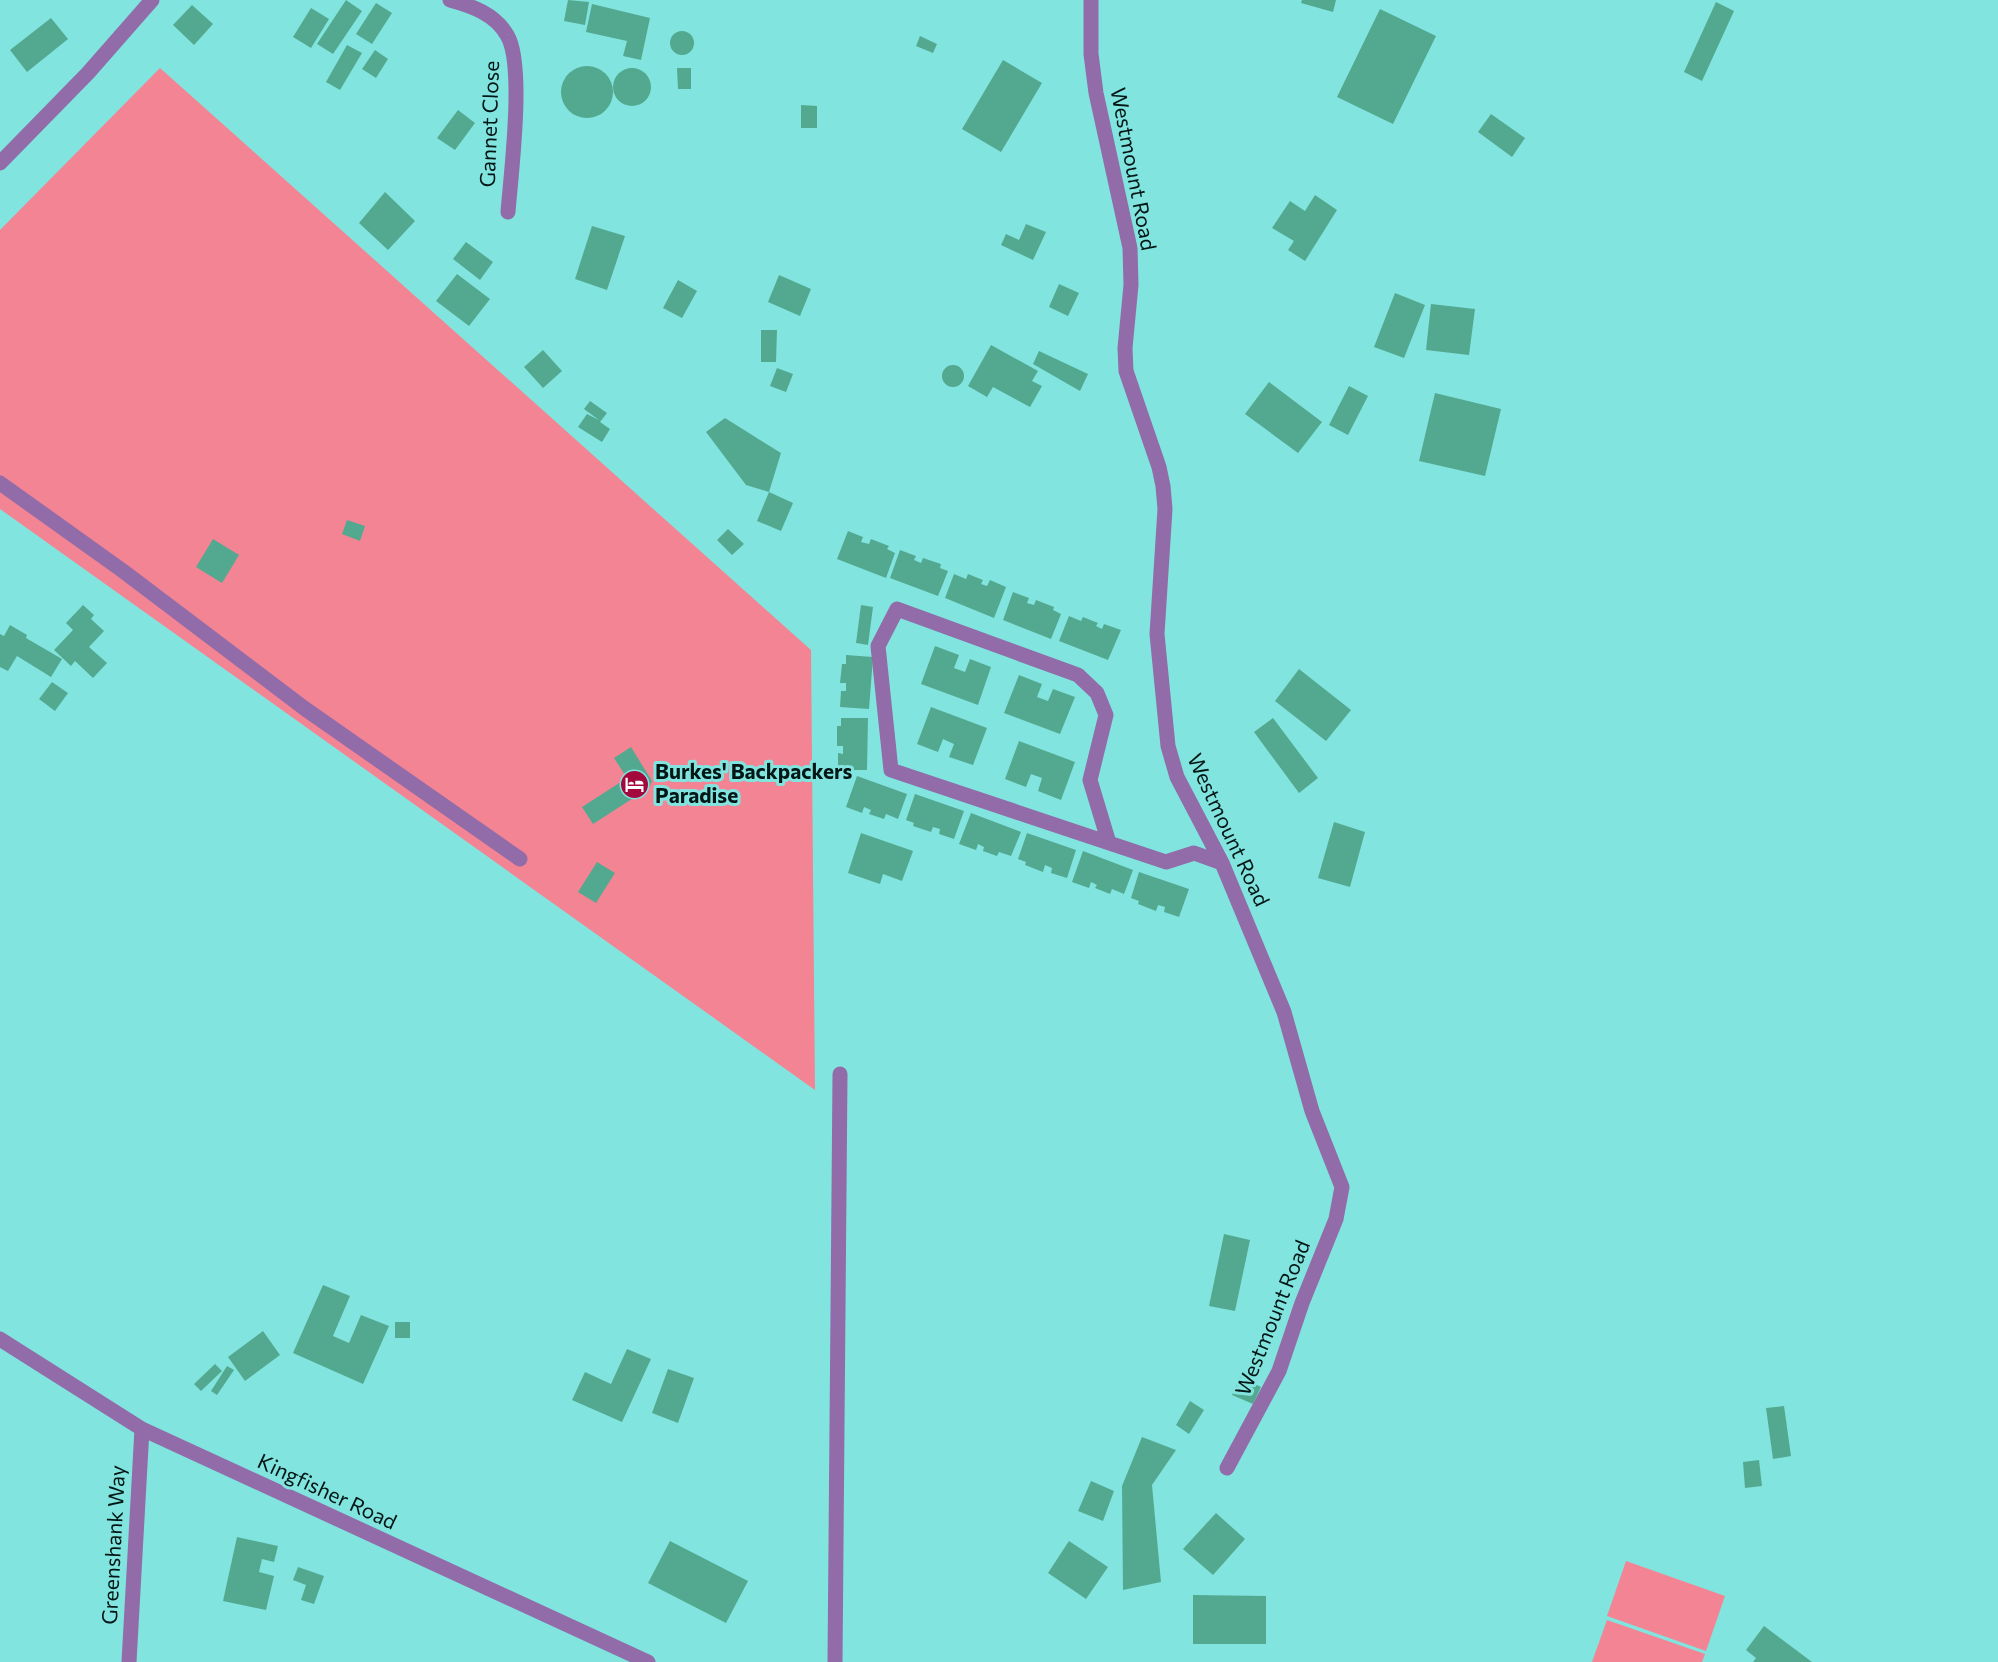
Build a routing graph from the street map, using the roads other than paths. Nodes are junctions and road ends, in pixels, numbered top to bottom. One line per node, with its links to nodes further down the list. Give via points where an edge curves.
1 (152, 0): 4 (street)
2 (450, 0): 5 (street, Gannet Close, via 494,18 514,51)
3 (1091, 0): 9 (street, Westmount Road, via 1096,93 1130,248 1126,371 1163,486 1157,634 1165,726 1177,777)
4 (0, 163)
5 (508, 212)
6 (0, 483): 8 (street, via 304,708)
7 (1109, 843): 7 (street, via 891,770 878,646 897,609 1078,675 1097,693 1106,715 1090,780); 9 (street, via 1166,862 1194,853)
8 (520, 859)
9 (1222, 863): 13 (street, Westmount Road, via 1284,1012 1311,1111 1342,1187 1336,1219 1279,1371)
10 (840, 1074): 16 (street)
11 (0, 1339): 12 (street, Kingfisher Road)
12 (142, 1430): 14 (street, Greenshank Way); 15 (street, Kingfisher Road)
13 (1227, 1468)
14 (129, 1662)
15 (648, 1662)
16 (835, 1662)

